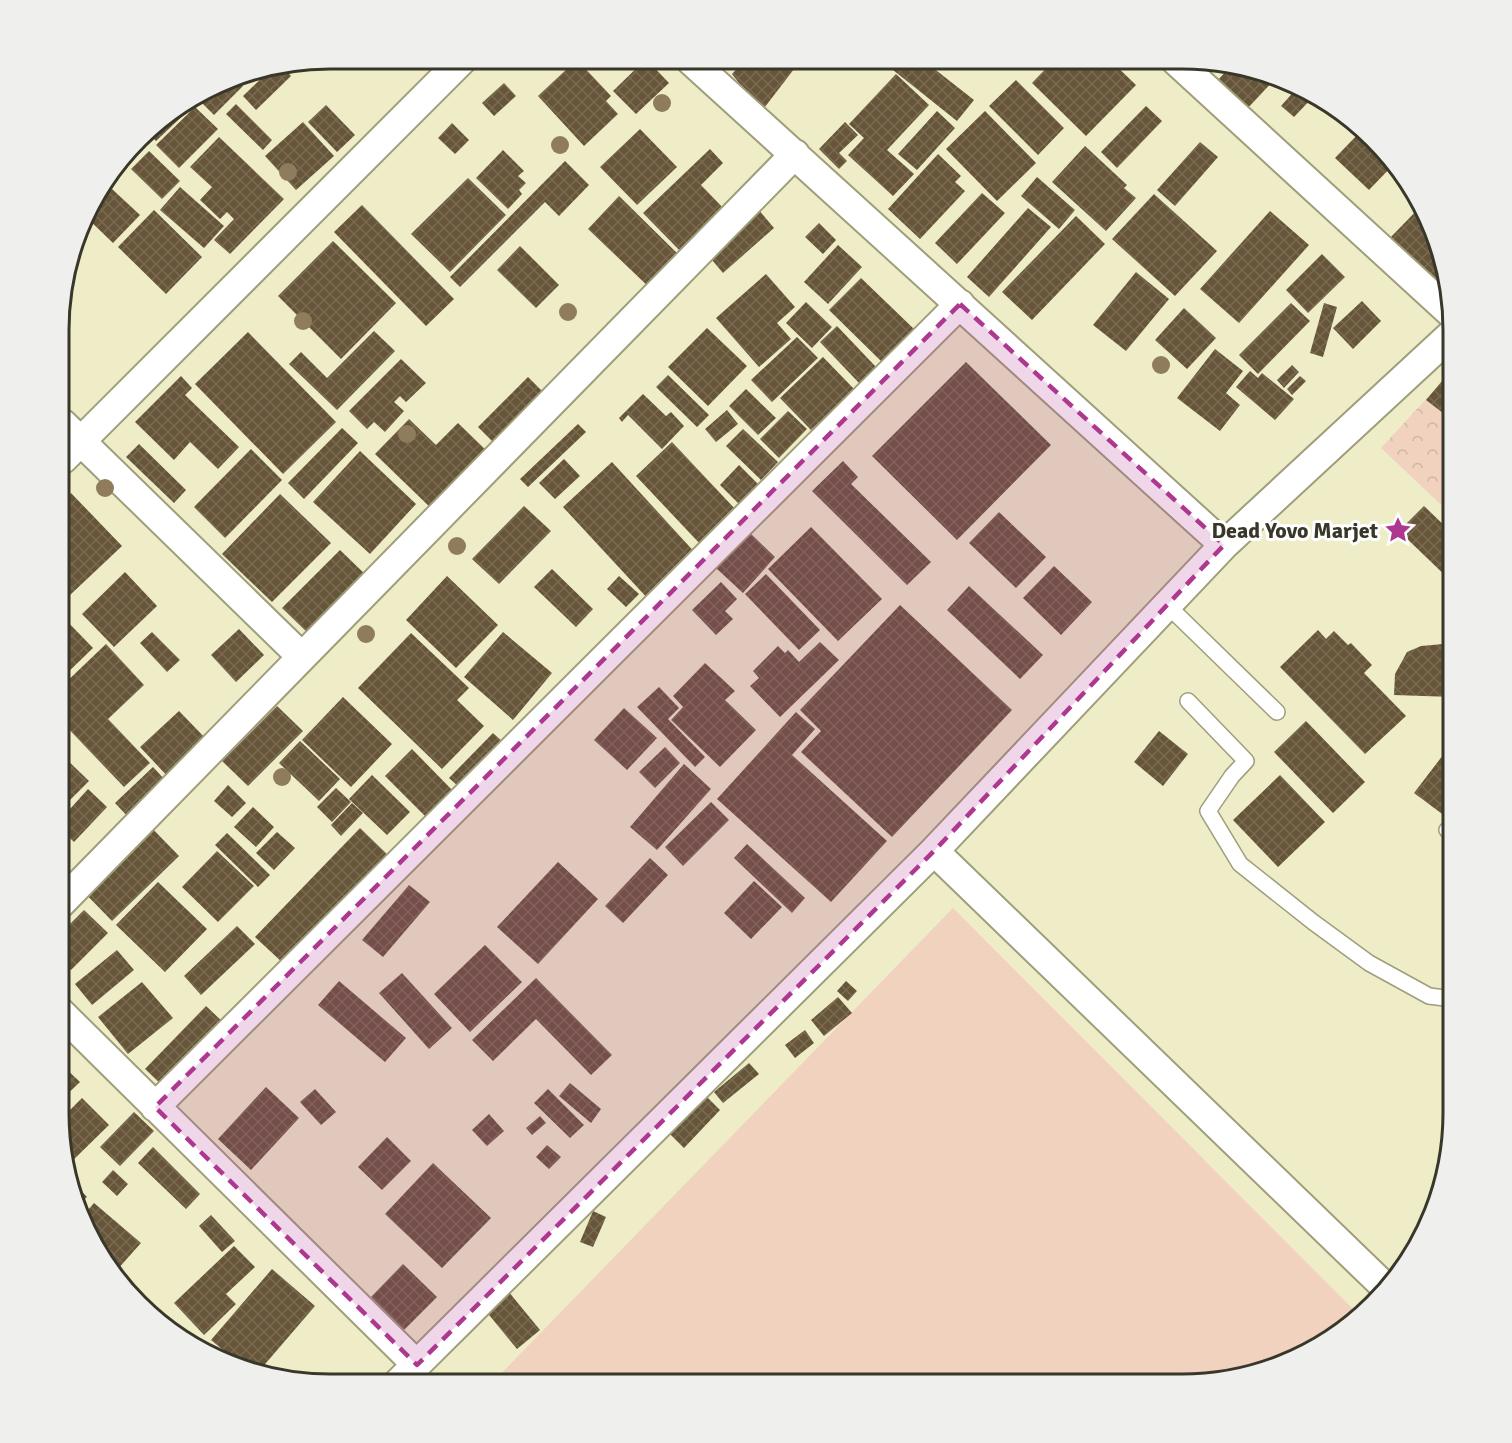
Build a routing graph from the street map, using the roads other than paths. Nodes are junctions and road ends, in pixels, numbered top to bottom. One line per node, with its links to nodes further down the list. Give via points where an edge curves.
1 (453, 69): 8 (street)
2 (700, 69): 4 (street)
3 (1185, 69): 6 (street)
4 (795, 154): 5 (street); 12 (street)
5 (960, 304): 10 (street); 19 (street)
6 (1441, 304)
7 (1443, 342): 10 (street)
8 (69, 440)
9 (69, 442): 12 (street)
10 (1224, 545): 11 (street)
11 (1167, 605): 14 (lane); 15 (street)
12 (302, 657): 16 (street)
13 (1188, 701): 17 (lane, via 1246,761 1208,811 1239,864 1369,963 1429,996)
14 (1277, 712)
15 (934, 851): 20 (street); 21 (street)
16 (69, 895)
17 (1443, 998)
18 (69, 1021): 19 (street)
19 (155, 1107): 21 (street)
20 (1380, 1282)
21 (407, 1374)

